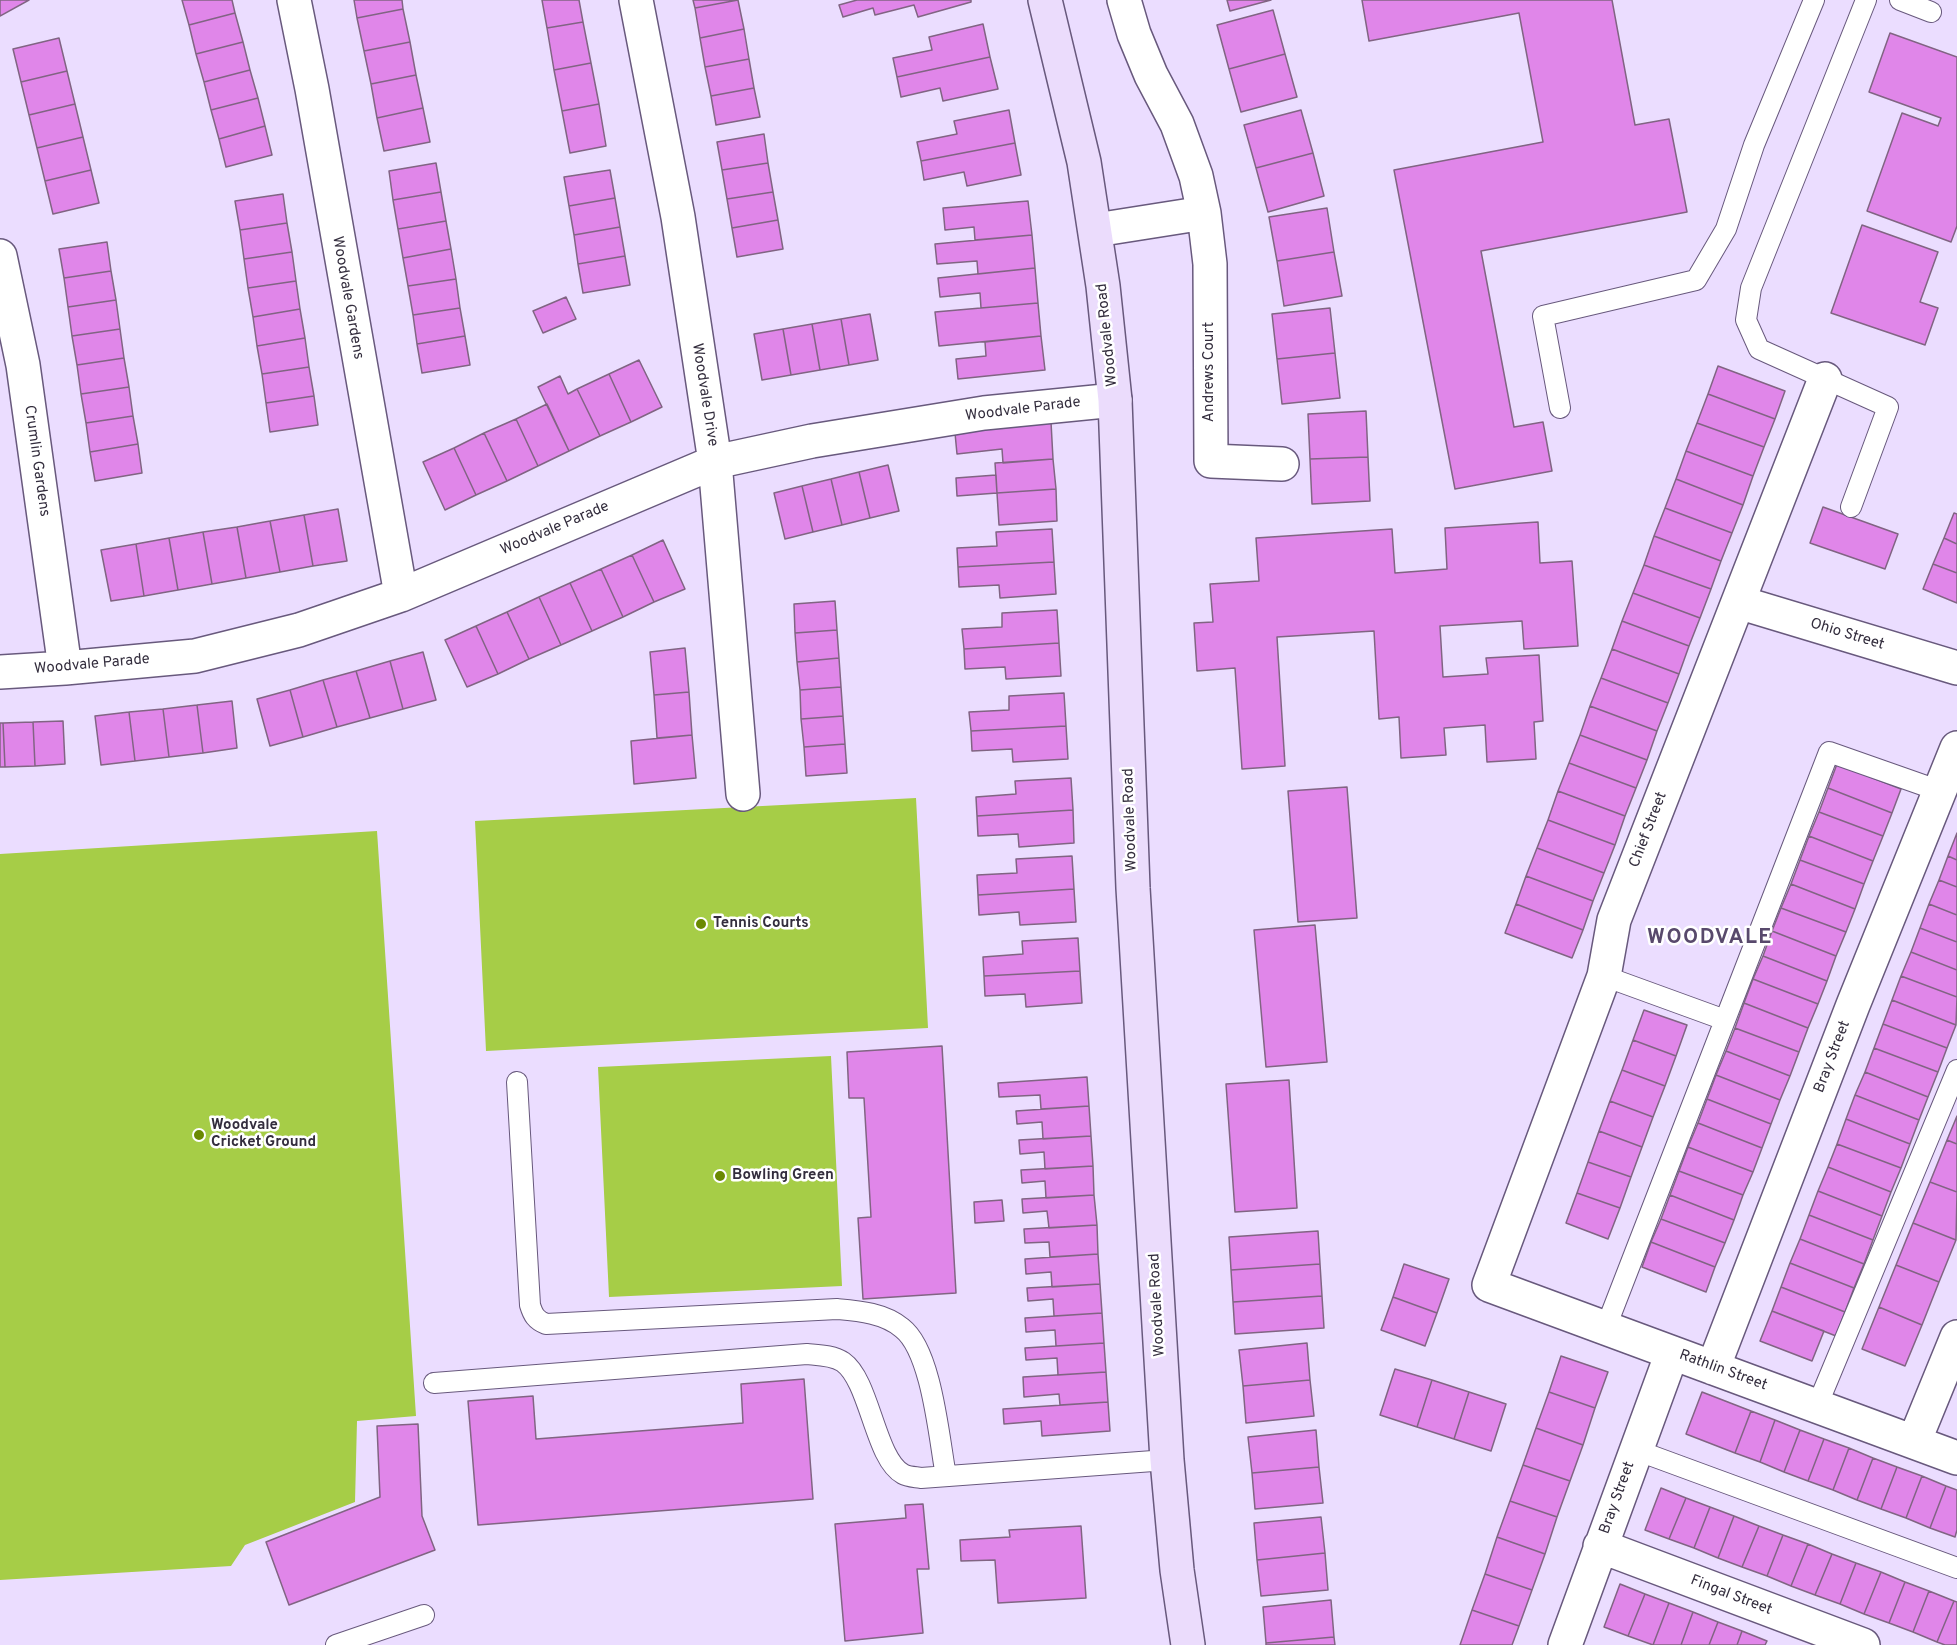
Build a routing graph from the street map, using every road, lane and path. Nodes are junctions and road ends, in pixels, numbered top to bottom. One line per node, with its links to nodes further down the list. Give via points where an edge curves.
1 (294, 0): 18 (street, Woodvale Gardens)
2 (636, 0): 15 (street, Woodvale Drive, via 678,217)
3 (1045, 0): 10 (main road, Woodvale Road, via 1084,162)
4 (1124, 0): 9 (street, Andrews Court, via 1151,75 1177,124 1196,176)
5 (1814, 0): 14 (lane, via 1754,145 1726,229 1696,280 1543,316)
6 (1866, 0): 12 (lane, via 1751,288 1746,321 1759,349)
7 (1900, 0): 8 (lane)
8 (1931, 12)
9 (1204, 213): 10 (street); 16 (street, Andrews Court, via 1210,264 1211,461)
10 (1096, 230): 13 (main road, Woodvale Road)
11 (0, 256): 20 (street, Crumlin Gardens, via 23,365)
12 (1825, 379): 17 (lane, via 1888,406); 19 (street, Chief Street)
13 (1115, 400): 15 (street, Woodvale Parade, via 984,413 812,441); 40 (main road, Woodvale Road, via 1133,888)
14 (1560, 408)
15 (714, 462): 18 (street, Woodvale Parade); 25 (street, Woodvale Drive)
16 (1282, 464)
17 (1851, 507)
18 (401, 595): 20 (street, Woodvale Parade, via 299,630 195,656)
19 (1738, 602): 21 (street, Ohio Street); 26 (street, Chief Street, via 1614,920)
20 (65, 668): 22 (street, Woodvale Parade)
21 (1957, 668)
22 (0, 672)
23 (1957, 748): 24 (street, Bray Street)
24 (1940, 791): 27 (lane, via 1829,752); 34 (street, Bray Street)
25 (743, 794)
26 (1604, 976): 27 (lane); 30 (street, Chief Street)
27 (1725, 1020): 31 (lane)
28 (1957, 1070): 36 (lane)
29 (517, 1082): 41 (lane, via 530,1305 538,1321 546,1324 837,1309 864,1311 888,1319 904,1328 926,1367)
30 (1489, 1285): 31 (street, Rathlin Street)
31 (1606, 1327): 33 (street, Rathlin Street)
32 (1957, 1337): 37 (street)
33 (1672, 1353): 34 (street, Rathlin Street); 38 (street, Bray Street)
34 (1713, 1368): 36 (street, Rathlin Street)
35 (434, 1383): 41 (lane, via 807,1354 827,1356 843,1362 855,1376 891,1464 904,1474 921,1479)
36 (1817, 1406): 37 (street, Rathlin Street)
37 (1914, 1442): 39 (street, Rathlin Street)
38 (1636, 1450): 42 (street, Bray Street); 43 (lane)
39 (1957, 1458)
40 (1167, 1460): 41 (lane); 46 (main road, Woodvale Road)
41 (946, 1476)
42 (1600, 1546): 47 (street, Bray Street); 48 (street, Fingal Street)
43 (1957, 1568)
44 (424, 1615): 45 (lane)
45 (336, 1645)
46 (1188, 1645)
47 (1565, 1645)
48 (1863, 1645)

